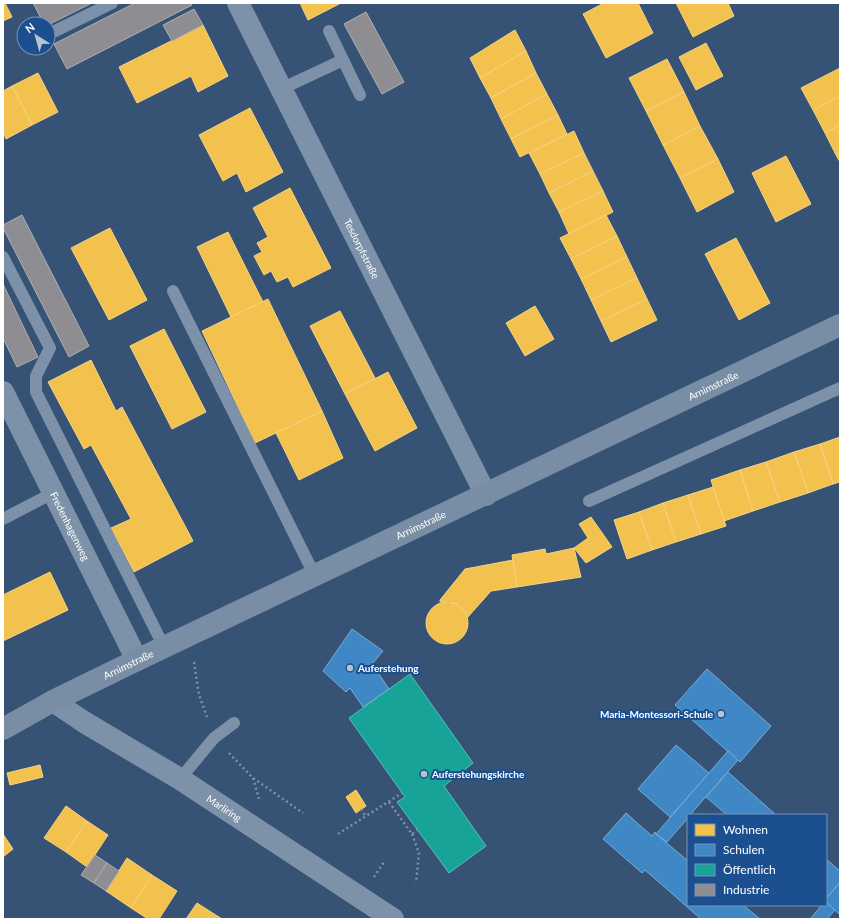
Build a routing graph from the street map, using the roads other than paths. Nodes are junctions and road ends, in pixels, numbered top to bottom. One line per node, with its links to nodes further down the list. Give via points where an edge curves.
1 (112, 3): 3 (lane)
2 (238, 3): 6 (street, Tesdorpfstraße)
3 (56, 31)
4 (329, 31): 5 (lane)
5 (343, 60): 6 (lane); 7 (lane)
6 (281, 89): 14 (street, Tesdorpfstraße)
7 (360, 95)
8 (3, 257): 18 (lane, via 50,348 36,376 36,392)
9 (173, 291): 17 (lane)
10 (840, 325): 14 (main road, Arnimstraße)
11 (840, 388): 15 (lane)
12 (3, 392): 13 (street, Fredenhagenweg)
13 (53, 493): 16 (lane); 19 (street, Fredenhagenweg)
14 (486, 494): 17 (main road, Arnimstraße)
15 (589, 501)
16 (3, 519)
17 (315, 576): 18 (main road, Arnimstraße)
18 (164, 647): 19 (main road, Arnimstraße)
19 (137, 660): 20 (main road, Arnimstraße)
20 (53, 701): 22 (main road, Arnimstraße); 23 (street, Marliring)
21 (234, 723): 23 (lane, via 214,738)
22 (3, 730)
23 (180, 780): 24 (street, Marliring)
24 (394, 919)

